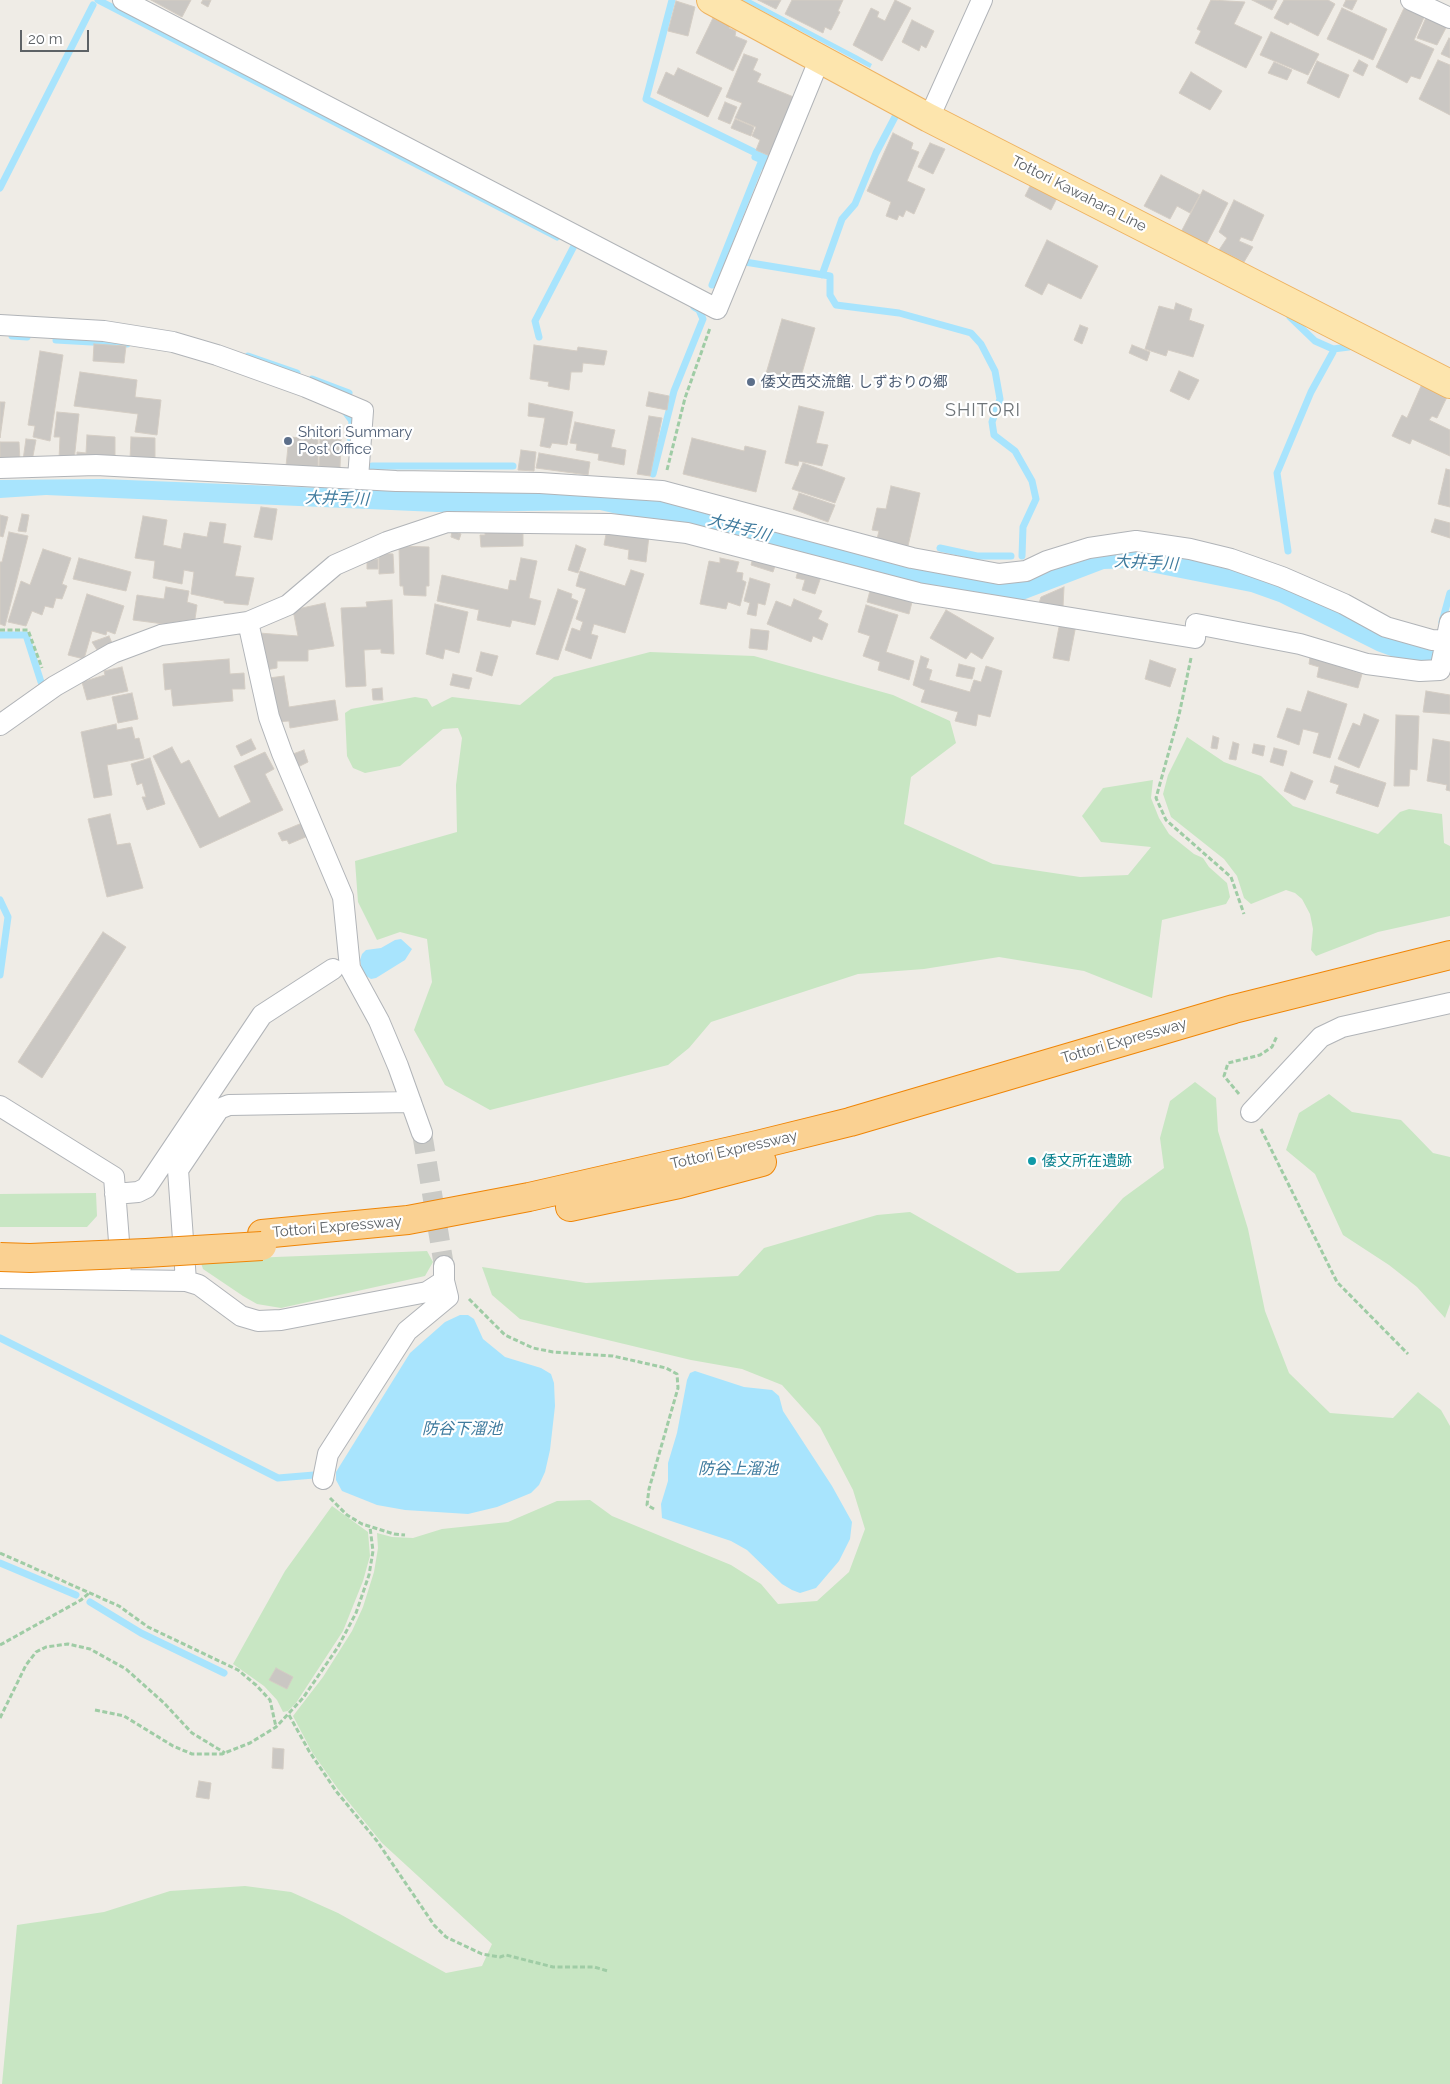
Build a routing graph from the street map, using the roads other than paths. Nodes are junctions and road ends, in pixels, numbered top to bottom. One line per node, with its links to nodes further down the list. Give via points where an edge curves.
1 (123, 0): 6 (street, via 717,309)
2 (711, 0): 6 (main road, Tottori Kawahara Line)
3 (982, 0): 7 (street)
4 (1411, 0): 5 (street)
5 (1450, 18)
6 (820, 58): 7 (main road, Tottori Kawahara Line)
7 (929, 118): 9 (main road, Tottori Kawahara Line)
8 (0, 325): 11 (street, via 104,331 173,342 297,383 363,411)
9 (1450, 384)
10 (0, 468): 11 (street, via 96,465)
11 (358, 478): 14 (street, via 540,483 662,491 912,558 999,574 1026,571 1088,548 1136,541 1190,549 1232,559 1282,577 1344,604 1386,627)
12 (248, 622): 14 (street, via 288,605 334,565 387,542 447,522 610,524 687,533 918,593 1195,638 1196,624 1300,644 1367,664 1420,671 1440,670); 15 (street, via 161,635 113,653 50,690); 20 (street, via 269,716 282,754 343,897 350,968 379,1021)
13 (1450, 622): 14 (street)
14 (1447, 641)
15 (0, 725)
16 (1450, 955): 25 (highway, Tottori Expressway, via 1234,1009 850,1122 757,1145 529,1197 408,1220)
17 (333, 969): 24 (street, via 262,1015 146,1188)
18 (1450, 972): 25 (highway, Tottori Expressway, via 1239,1025 679,1184 410,1236)
19 (1450, 1003): 22 (street, via 1342,1027 1320,1037)
20 (411, 1102): 23 (street); 30 (street, via 229,1105 219,1109 178,1170)
21 (0, 1106): 24 (street, via 114,1177)
22 (1251, 1112)
23 (422, 1133)
24 (115, 1194): 29 (street)
25 (262, 1240): 26 (highway, Tottori Expressway); 27 (highway, Tottori Expressway, bridge, via 40,1258)
26 (0, 1243)
27 (0, 1257)
28 (0, 1278): 29 (street)
29 (122, 1281): 30 (street)
30 (186, 1281): 31 (street, via 199,1285 241,1316 258,1322 427,1292 444,1274 448,1297 407,1331 328,1454)
31 (323, 1479)

